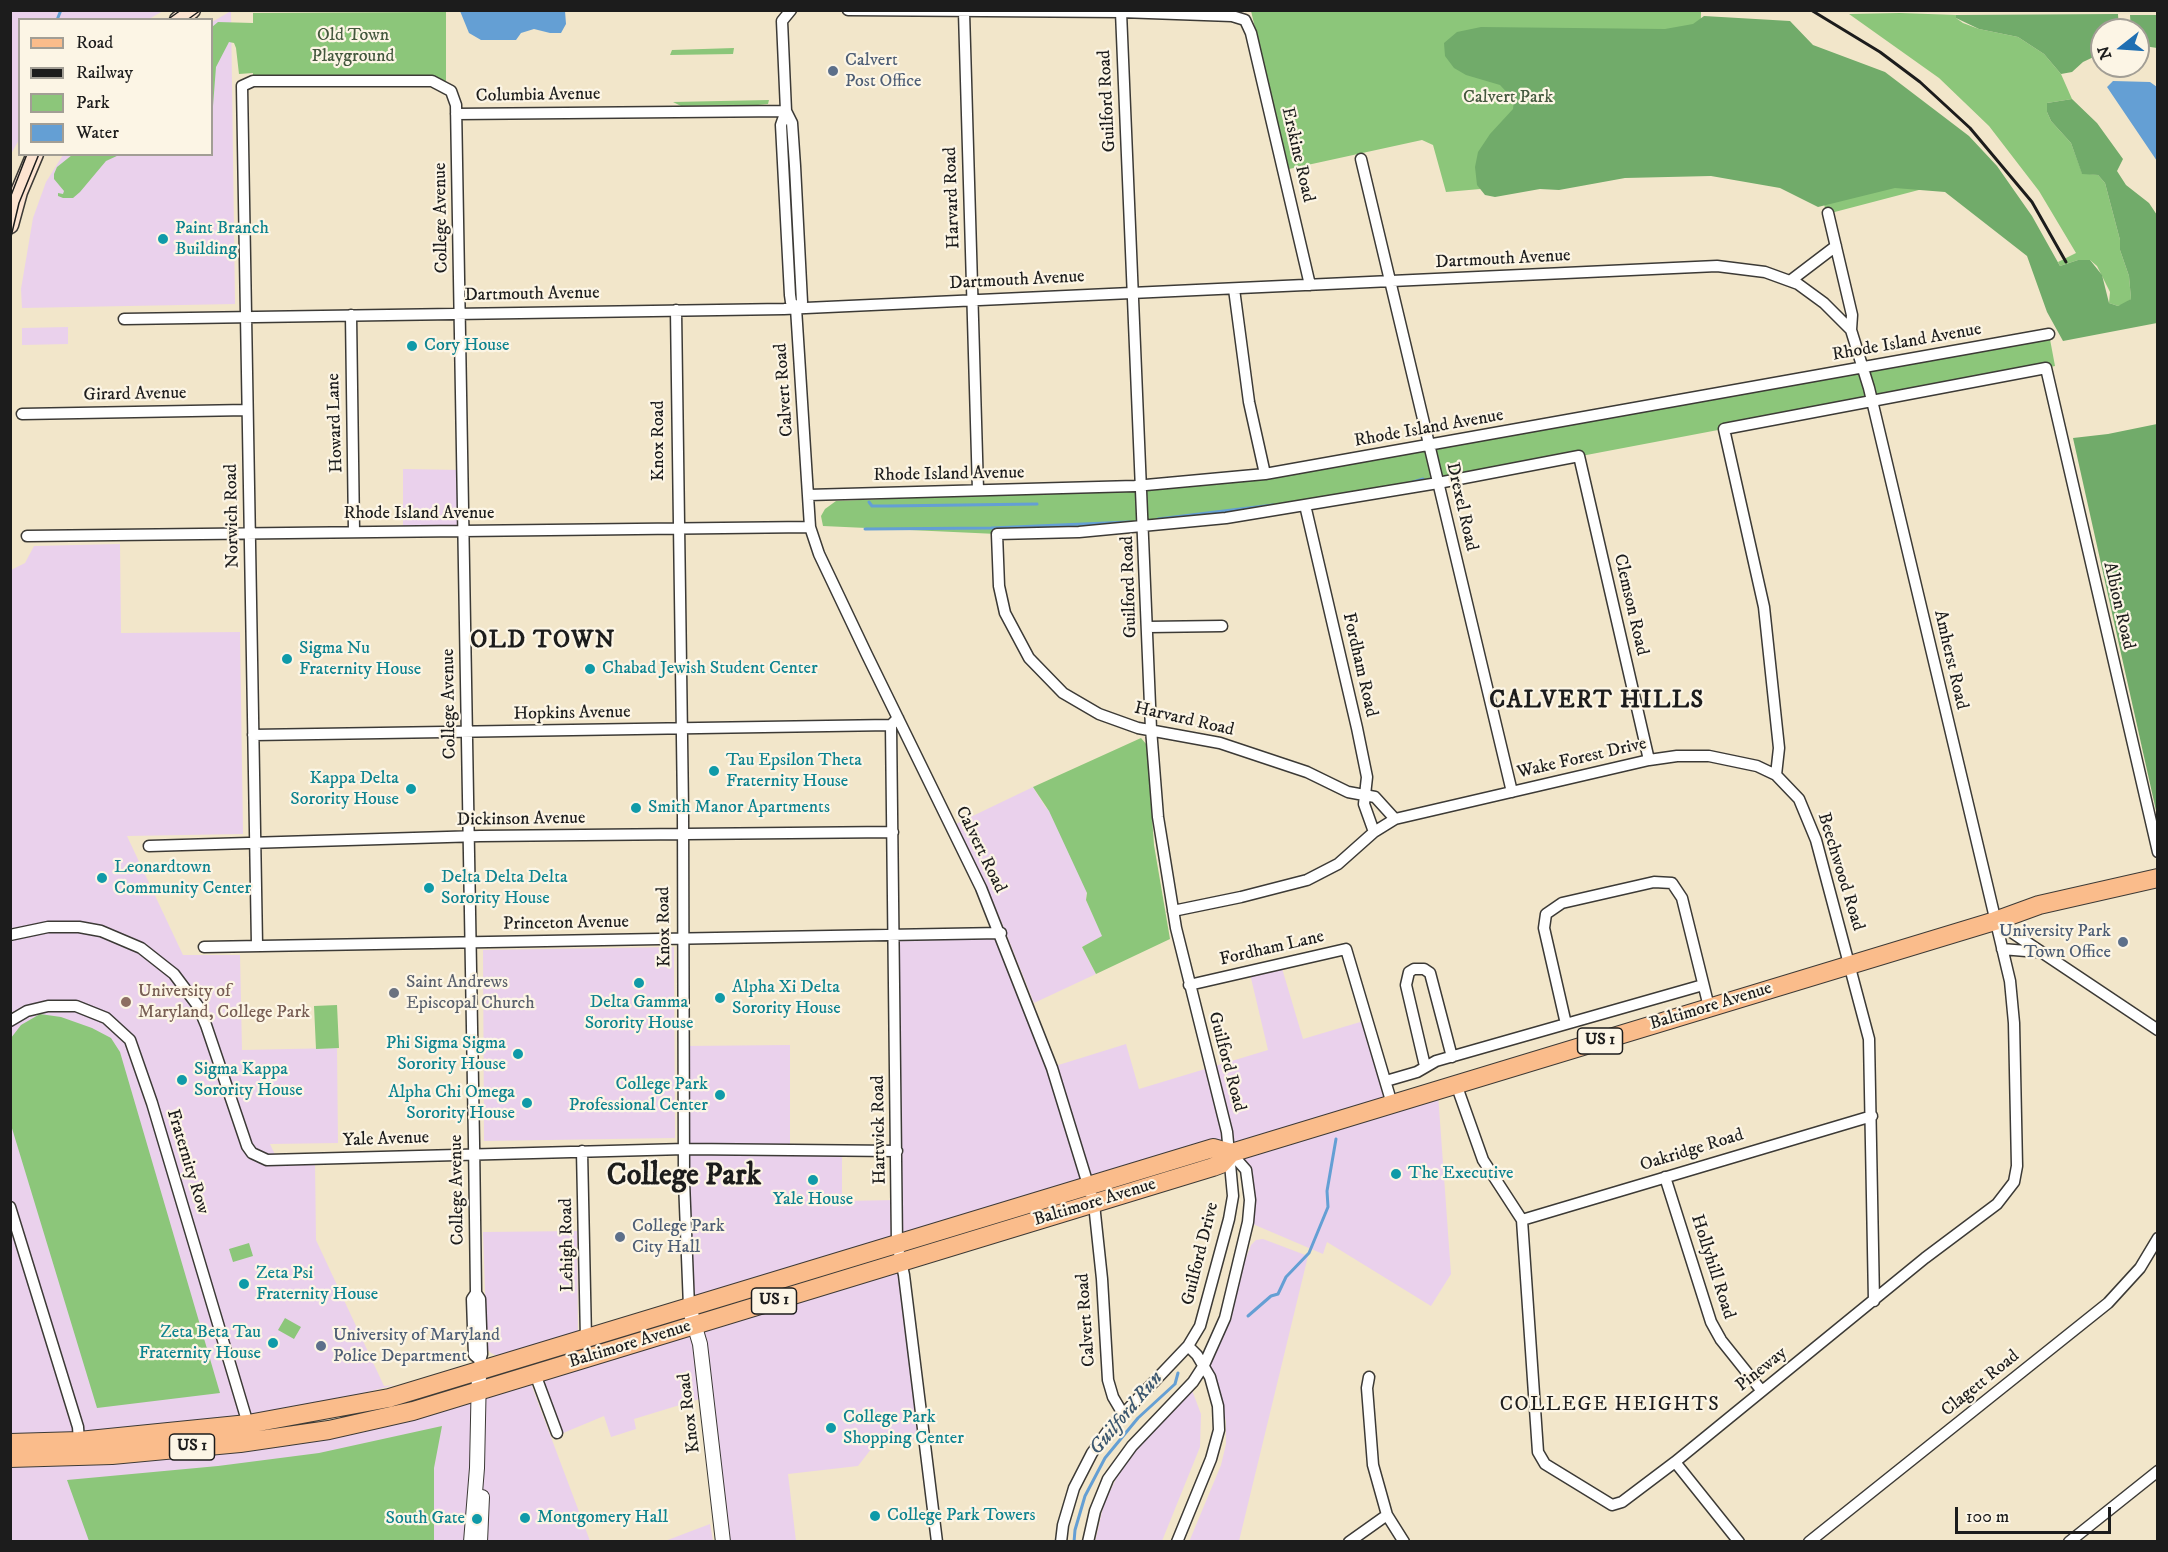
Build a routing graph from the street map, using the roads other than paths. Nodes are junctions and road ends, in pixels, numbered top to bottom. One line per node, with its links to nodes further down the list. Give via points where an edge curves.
1 (848, 10): 3 (street)
2 (788, 12): 6 (street, Calvert Road, via 782,21)
3 (964, 12): 4 (street); 18 (street, Harvard Road)
4 (1121, 12): 15 (street, Erskine Road, via 1245,20); 17 (street, Guilford Road)
5 (242, 86): 7 (street, Columbia Avenue, via 253,81 432,81 451,92); 23 (street, Norwich Road)
6 (786, 111): 7 (street, Columbia Avenue); 19 (street, Calvert Road, via 781,125 790,294)
7 (456, 114): 21 (street, College Avenue)
8 (34, 156): 11 (main road)
9 (1361, 159): 14 (street, Drexel Road)
10 (1828, 213): 12 (street)
11 (10, 225)
12 (1836, 246): 13 (street); 25 (street, via 1852,315)
13 (1790, 281): 14 (street, Dartmouth Avenue, via 1765,272 1717,266); 25 (street, Dartmouth Avenue, via 1813,293)
14 (1390, 282): 15 (street, Dartmouth Avenue); 31 (street, Drexel Road)
15 (1311, 285): 16 (street, Dartmouth Avenue)
16 (1234, 289): 17 (street, Dartmouth Avenue); 32 (street, via 1249,402)
17 (1134, 291): 18 (street, Dartmouth Avenue); 34 (street, Guilford Road)
18 (972, 300): 19 (street, Dartmouth Avenue); 35 (street, Harvard Road)
19 (796, 308): 20 (street, Dartmouth Avenue); 36 (street, Calvert Road)
20 (676, 310): 21 (street, Dartmouth Avenue); 40 (street, Knox Road)
21 (460, 312): 22 (street, Dartmouth Avenue); 42 (street, College Avenue)
22 (351, 315): 23 (street, Dartmouth Avenue); 41 (street, Howard Lane)
23 (246, 318): 24 (street, Dartmouth Avenue); 29 (street, Norwich Road)
24 (124, 319)
25 (1851, 330): 27 (street, Dartmouth Avenue)
26 (2049, 334): 27 (street, Rhode Island Avenue)
27 (1864, 368): 28 (street, Amherst Road); 31 (street, Rhode Island Avenue)
28 (1873, 401): 53 (street, via 1724,429 1764,607 1779,748); 63 (street, Albion Road, via 2046,368); 66 (street, Amherst Road)
29 (248, 410): 30 (street, Girard Avenue); 43 (street, Norwich Road)
30 (22, 414)
31 (1429, 447): 32 (street, Rhode Island Avenue); 33 (street, Drexel Road)
32 (1264, 474): 34 (street, Rhode Island Avenue)
33 (1438, 483): 37 (street); 52 (street, Clemson Road, via 1579,456); 54 (street, Drexel Road)
34 (1142, 486): 35 (street, Rhode Island Avenue); 38 (street, Guilford Road)
35 (978, 490): 36 (street, Rhode Island Avenue)
36 (808, 495): 39 (street, Calvert Road)
37 (1305, 505): 38 (street); 55 (street, Fordham Road, via 1367,777)
38 (1144, 526): 46 (street, Guilford Road); 49 (street, Harvard Road, via 997,534 1003,603 1029,658 1053,685 1080,704 1138,728)
39 (810, 527): 40 (street, Rhode Island Avenue); 47 (street, Calvert Road)
40 (677, 528): 42 (street, Rhode Island Avenue); 48 (street, Knox Road)
41 (354, 531): 42 (street, Rhode Island Avenue); 43 (street, Rhode Island Avenue)
42 (463, 531): 50 (street, College Avenue)
43 (249, 532): 44 (street, Rhode Island Avenue); 51 (street, Norwich Road)
44 (27, 537)
45 (1222, 626): 46 (street)
46 (1149, 627): 49 (street, Guilford Road)
47 (894, 721): 48 (street, Hopkins Avenue); 57 (street, Hartwick Road); 67 (street, Calvert Road)
48 (682, 728): 50 (street, Hopkins Avenue); 59 (street, Knox Road)
49 (1151, 729): 55 (street, Harvard Road, via 1259,755 1348,792); 65 (street, Guilford Road, via 1158,822)
50 (467, 732): 51 (street, Hopkins Avenue); 60 (street, College Avenue)
51 (253, 735): 61 (street, Norwich Road)
52 (1649, 760): 53 (street, Wake Forest Drive, via 1709,756 1757,766); 54 (street, Wake Forest Drive)
53 (1776, 775): 76 (street, Beechwood Road, via 1798,799 1816,840)
54 (1512, 792): 56 (street, Wake Forest Drive)
55 (1365, 795): 56 (street, via 1375,797); 58 (street, via 1364,804)
56 (1395, 819): 58 (street, Wake Forest Drive)
57 (893, 832): 59 (street, Dickinson Avenue); 69 (street, Hartwick Road)
58 (1374, 832): 65 (street, via 1344,860 1308,880)
59 (682, 834): 60 (street, Dickinson Avenue); 70 (street, Knox Road)
60 (469, 837): 61 (street, Dickinson Avenue); 71 (street, College Avenue)
61 (255, 841): 62 (street, Dickinson Avenue); 72 (street, Norwich Road)
62 (149, 846)
63 (2157, 852)
64 (2157, 878): 66 (main road, Baltimore Avenue / US 1, via 2063,898)
65 (1173, 911): 77 (street, Guilford Road)
66 (1996, 924): 74 (street, Pineway); 75 (street); 76 (main road, Baltimore Avenue / US 1)
67 (1001, 933): 69 (street, Princeton Avenue); 95 (street, Calvert Road, via 1052,1068)
68 (10, 935): 92 (street, Yale Avenue, via 48,927 101,931 141,948 174,974 198,1006 247,1146 260,1158)
69 (893, 935): 70 (street, Princeton Avenue); 91 (street, Hartwick Road)
70 (684, 939): 71 (street, Princeton Avenue); 89 (street, Knox Road)
71 (471, 941): 72 (street, Princeton Avenue); 92 (street, College Avenue)
72 (257, 945): 73 (street, Princeton Avenue)
73 (204, 947)
74 (2002, 950): 75 (street); 102 (street, Pineway, via 2014,1010 2014,1182 1997,1204)
75 (2038, 952): 82 (street)
76 (1850, 965): 79 (main road, Baltimore Avenue / US 1); 88 (street, Beechwood Road, via 1869,1039)
77 (1189, 985): 85 (street, Fordham Lane, via 1346,949); 93 (street, Guilford Road)
78 (1703, 985): 79 (street); 81 (street, Baltimore Avenue); 81 (street, via 1682,898 1672,883 1654,882 1562,903 1546,914 1544,928)
79 (1709, 1008): 86 (main road, Baltimore Avenue / US 1)
80 (10, 1021): 113 (street, Fraternity Row, via 37,1008 76,1006 106,1018 130,1040)
81 (1566, 1024): 83 (street, Baltimore Avenue)
82 (2157, 1030)
83 (1452, 1057): 84 (street, Baltimore Avenue); 84 (street, via 1430,973 1414,969 1409,972 1406,985)
84 (1425, 1066): 85 (street, Baltimore Avenue)
85 (1386, 1081): 87 (street, Fordham Lane)
86 (1456, 1084): 87 (main road, Baltimore Avenue / US 1); 98 (street, via 1482,1160)
87 (1392, 1104): 93 (main road, Baltimore Avenue / US 1)
88 (1872, 1116): 94 (street, Oakridge Road); 102 (street, Beechwood Road)
89 (685, 1149): 90 (street, Yale Avenue); 91 (street, Yale Avenue); 103 (street, Knox Road, via 685,1226)
90 (582, 1151): 92 (street, Yale Avenue); 104 (street, Lehigh Road)
91 (897, 1151): 100 (street, Hartwick Road)
92 (475, 1153): 107 (street, College Avenue, via 476,1293 480,1299 482,1354)
93 (1231, 1153): 95 (main road, Baltimore Avenue / US 1, via 1213,1148); 96 (main road, Baltimore Avenue / US 1, via 1217,1166); 105 (street, Guilford Drive, via 1233,1196 1229,1219 1205,1311); 106 (street, Guilford Drive, via 1247,1174 1248,1222 1225,1318)
94 (1665, 1177): 98 (street, Oakridge Road); 110 (street, Hollyhill Road, via 1711,1322)
95 (1089, 1186): 96 (street, Calvert Road); 100 (main road, Baltimore Avenue / US 1)
96 (1094, 1204): 101 (main road, Baltimore Avenue / US 1); 112 (street, Calvert Road, via 1108,1380)
97 (10, 1207): 115 (street, via 78,1426)
98 (1522, 1220): 118 (street, Pineway, via 1534,1426 1542,1461 1612,1504 1622,1502)
99 (2157, 1238): 133 (street, Clagett Road, via 2140,1268 2114,1298)
100 (897, 1244): 101 (street, Hartwick Road); 103 (main road, Baltimore Avenue / US 1)
101 (902, 1263): 103 (main road, Baltimore Avenue / US 1); 126 (street, Hartwick Road)
102 (1874, 1301): 110 (street, Pineway)
103 (692, 1316): 104 (main road, Baltimore Avenue / US 1); 108 (main road, Baltimore Avenue / US 1); 125 (street, Knox Road, via 699,1344)
104 (586, 1339): 107 (main road, Baltimore Avenue / US 1)
105 (1188, 1346): 106 (street); 112 (street, Guilford Drive)
106 (1204, 1365): 128 (street, Guilford Drive, via 1114,1469 1101,1494); 129 (street, via 1215,1393 1219,1430)
107 (479, 1366): 111 (street); 113 (main road, Baltimore Avenue / US 1, via 389,1398)
108 (535, 1374): 111 (main road, Baltimore Avenue / US 1); 114 (street)
109 (1369, 1377): 121 (street, via 1372,1456)
110 (1761, 1390): 118 (street, Pineway)
111 (479, 1392): 117 (main road, Baltimore Avenue / US 1, via 372,1422 296,1436 112,1455); 119 (street)
112 (1123, 1414): 127 (street, Guilford Drive, via 1084,1467 1068,1507)
113 (248, 1424): 115 (main road, Baltimore Avenue / US 1)
114 (557, 1434)
115 (79, 1441): 116 (main road, Baltimore Avenue / US 1)
116 (10, 1443)
117 (10, 1458)
118 (1676, 1462): 132 (street)
119 (477, 1468): 123 (street); 124 (street, via 482,1493)
120 (2157, 1471): 122 (street)
121 (1387, 1515): 130 (street); 131 (street)
122 (2081, 1538): 134 (street)
123 (471, 1542)
124 (480, 1542)
125 (723, 1542)
126 (937, 1542)
127 (1061, 1542)
128 (1088, 1542)
129 (1177, 1542)
130 (1349, 1542)
131 (1404, 1542)
132 (1738, 1542)
133 (1809, 1542)
134 (2069, 1542)

